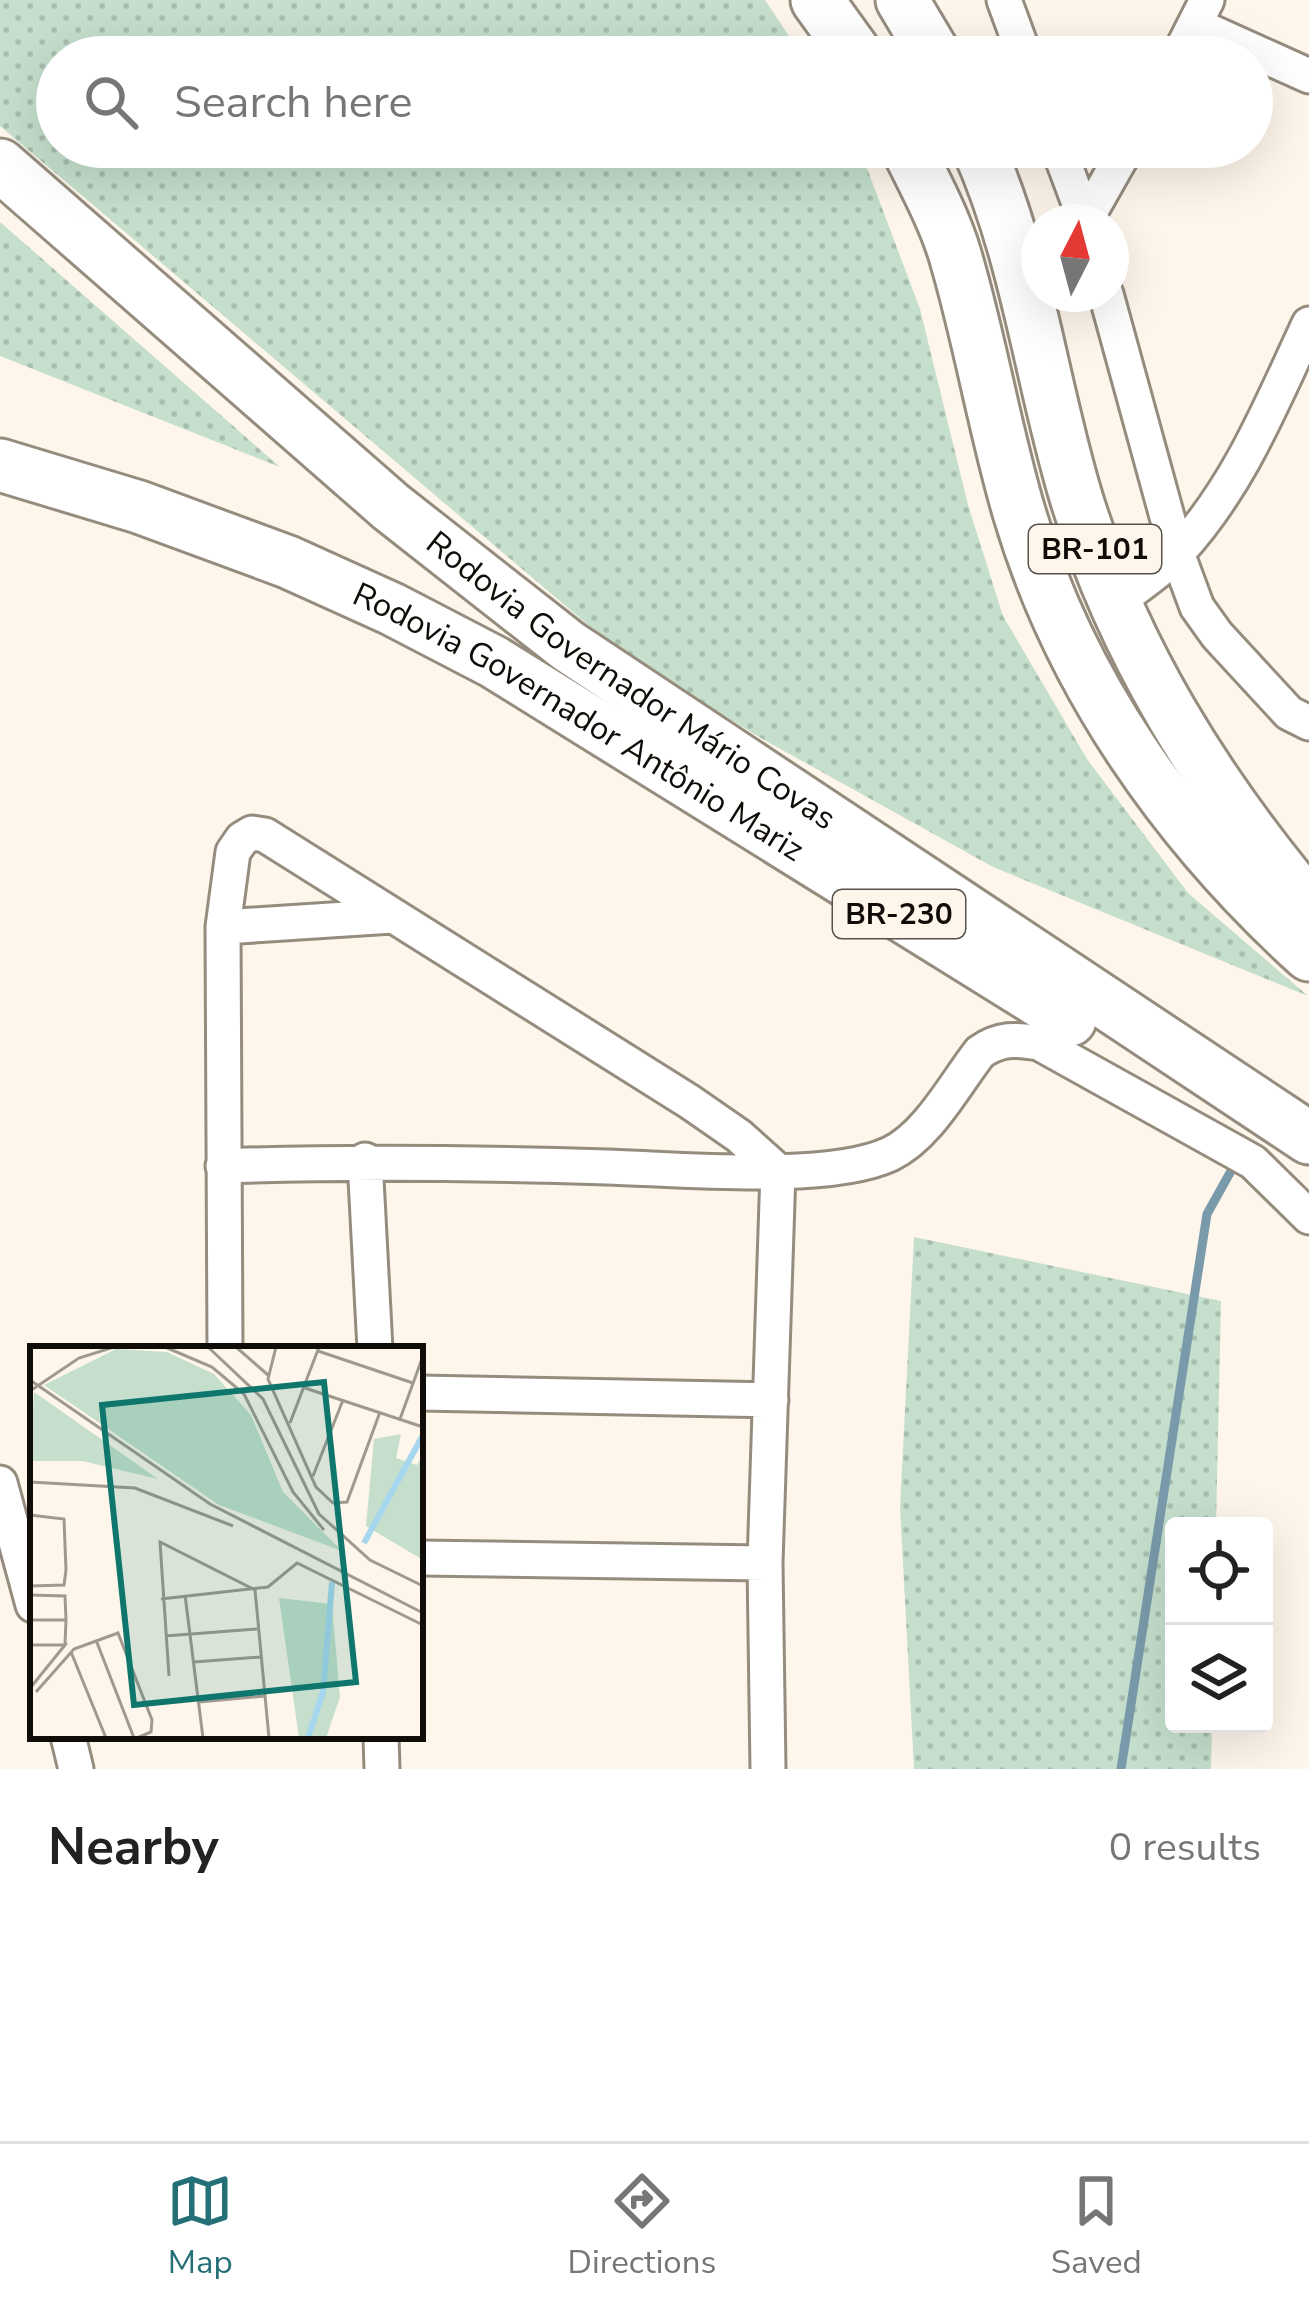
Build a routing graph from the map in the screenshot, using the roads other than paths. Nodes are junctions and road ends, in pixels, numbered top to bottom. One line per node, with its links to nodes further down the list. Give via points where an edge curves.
1 (817, 0): 5 (highway)
2 (902, 0): 6 (highway)
3 (1004, 0): 7 (street)
4 (1201, 13): 8 (street)
5 (843, 36)
6 (923, 36)
7 (1017, 36)
8 (1240, 36)
9 (1273, 55): 10 (street)
10 (1309, 76)
11 (0, 165): 28 (highway, Rodovia Governador Mário Covas, via 391,507 568,646)
12 (916, 168): 27 (highway, via 954,253 1020,516 1060,622 1117,731 1183,825)
13 (987, 168): 22 (highway, BR-101, via 1040,341 1076,496)
14 (1066, 168): 16 (street)
15 (1116, 168): 17 (street)
16 (1079, 204)
17 (1096, 204)
18 (1111, 312): 21 (street)
19 (1309, 324): 21 (street, via 1232,480)
20 (0, 466): 29 (highway, Rodovia Governador Antônio Mariz / BR-230, via 288,562 474,651 1230,1118)
21 (1178, 554): 22 (street); 23 (street, via 1217,635 1289,713)
22 (1114, 604): 24 (highway, BR-101, via 1202,766)
23 (1309, 723)
24 (1309, 906)
25 (392, 916): 26 (street); 26 (street, via 252,833 233,852); 32 (street, via 690,1102)
26 (223, 927): 31 (street)
27 (1309, 955)
28 (1309, 1138)
29 (1309, 1157)
30 (365, 1160): 31 (street); 32 (street); 35 (street)
31 (223, 1166): 34 (street)
32 (778, 1171): 33 (street, via 889,1154 921,1128 980,1052 1016,1039 1039,1043 1253,1162); 37 (street)
33 (1309, 1216)
34 (225, 1346)
35 (375, 1346)
36 (423, 1393): 37 (street)
37 (771, 1400): 40 (street)
38 (0, 1483): 41 (street)
39 (423, 1558): 40 (street)
40 (765, 1563): 46 (street)
41 (30, 1594)
42 (69, 1739): 44 (street)
43 (381, 1739): 45 (street)
44 (76, 1769)
45 (382, 1769)
46 (768, 1769)

